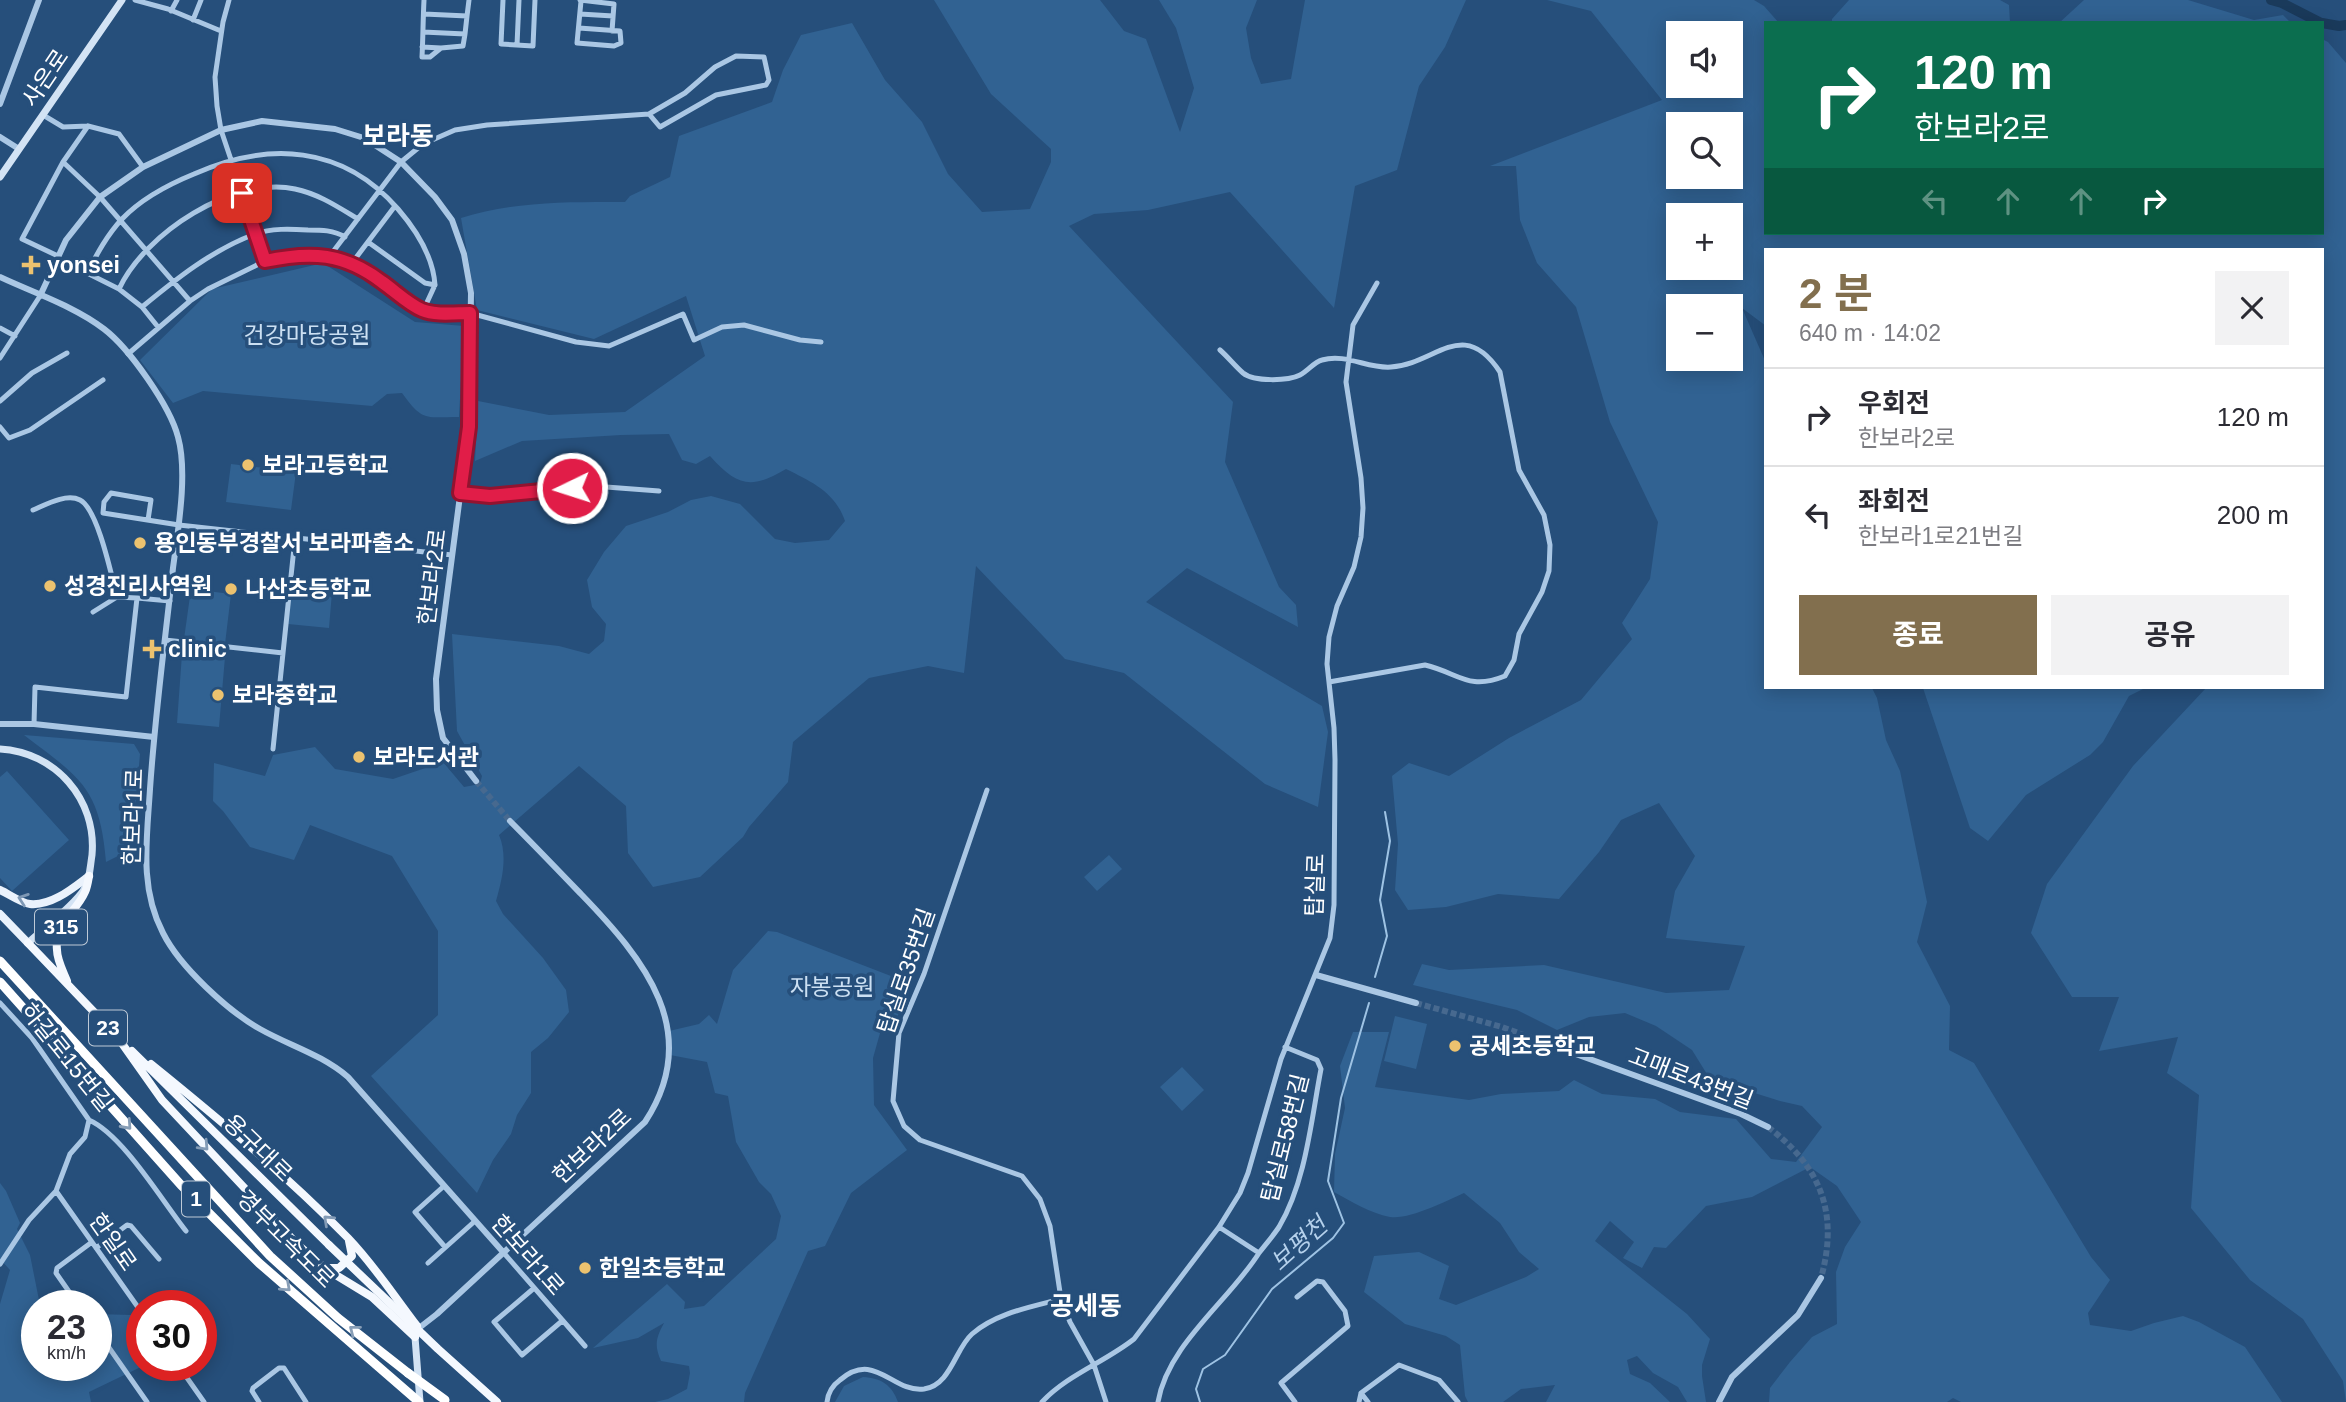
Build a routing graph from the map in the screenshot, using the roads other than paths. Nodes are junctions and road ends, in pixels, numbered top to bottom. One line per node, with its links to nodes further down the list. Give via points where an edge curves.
1 (39, 0): 25 (street)
2 (122, 0): 27 (main road, 사은로)
3 (135, 0): 13 (street)
4 (177, 0): 13 (street)
5 (201, 0): 18 (street)
6 (229, 0): 20 (street)
7 (424, 0): 14 (street)
8 (469, 0): 16 (street)
9 (503, 0): 24 (street, via 500,44)
10 (519, 0): 24 (street)
11 (535, 0): 24 (street, via 533,46)
12 (580, 1): 15 (street); 17 (street, via 614,4)
13 (171, 11): 18 (street)
14 (424, 14): 16 (street); 22 (street)
15 (580, 14): 17 (street); 19 (street)
16 (467, 16): 23 (street)
17 (613, 16): 21 (street)
18 (193, 20): 20 (street)
19 (579, 28): 21 (street); 21 (street, via 577,43 621,43 620,32)
20 (222, 31): 29 (street, via 215,77)
21 (612, 31)
22 (423, 32): 23 (street); 23 (street, via 422,57 441,48 463,46)
23 (465, 34)
24 (517, 45)
25 (0, 104)
26 (649, 114): 26 (street, via 736,56 764,57 766,85 716,94 660,127); 34 (street, via 455,130 423,144)
27 (44, 115): 28 (street, via 63,127); 31 (main road, 사은로)
28 (88, 126): 33 (street); 35 (street, via 119,134)
29 (222, 130): 32 (street); 34 (street, 한보라2로, via 262,121 335,129 364,138); 35 (street, 한보라2로)
30 (0, 137): 31 (street)
31 (19, 149): 36 (main road, 사은로)
32 (231, 159): 37 (street, via 264,153 300,154 335,163); 38 (street); 42 (street, via 174,182 144,199)
33 (63, 162): 39 (street); 47 (street, via 22,239)
34 (401, 162): 37 (street); 60 (street, 한보라2로, via 452,220 464,254)
35 (143, 167): 39 (street, 한보라2로)
36 (0, 177)
37 (379, 191): 40 (street); 41 (street)
38 (242, 193): 41 (street, via 261,187 293,188 318,195); 43 (street); 46 (street, via 188,216)
39 (100, 197): 42 (street); 47 (street, 한보라2로)
40 (395, 206): 45 (street); 54 (street, via 417,234)
41 (358, 219): 44 (street)
42 (121, 220): 46 (street); 55 (street, via 87,273)
43 (256, 234): 44 (street, via 321,230); 49 (street); 52 (street)
44 (345, 237): 48 (street)
45 (368, 242): 50 (street); 54 (street, via 425,284)
46 (145, 249): 52 (street); 55 (street)
47 (58, 256): 56 (street, 한보라2로)
48 (329, 257): 49 (street, via 294,255); 50 (street)
49 (265, 261): 57 (street)
50 (352, 263): 59 (street)
51 (0, 277): 56 (street, 한보라1로)
52 (173, 281): 57 (street); 58 (street)
53 (1377, 283): 69 (street, 탑실로, via 1353,325)
54 (435, 285): 59 (street)
55 (119, 289): 58 (street)
56 (40, 296): 63 (street); 67 (street, 한보라1로, via 104,329)
57 (190, 301): 61 (street)
58 (142, 307): 61 (street)
59 (423, 311): 60 (street)
60 (470, 313): 64 (street, via 576,342 609,346 683,314 694,340 722,327 744,324); 74 (street, 한보라2로, via 469,427)
61 (158, 327): 67 (street)
62 (0, 328): 63 (street)
63 (15, 336): 68 (street)
64 (821, 342)
65 (1220, 350): 69 (street, via 1245,375 1271,380 1299,376 1320,360)
66 (67, 353): 71 (street, via 32,373)
67 (128, 354): 77 (street, 한보라1로, via 165,406 178,437 182,456)
68 (0, 358)
69 (1349, 358): 86 (street, 탑실로, via 1346,382 1363,508 1354,567 1329,637); 86 (street, via 1388,368 1420,360 1450,345 1464,345 1492,359 1504,386 1519,470 1544,514 1549,571 1505,676 1482,683 1465,681 1425,665)
70 (103, 380): 72 (street, via 30,430 9,438)
71 (0, 401)
72 (0, 427)
73 (659, 491): 74 (street, via 593,486 490,496)
74 (460, 493): 79 (street, 한보라2로)
75 (33, 510): 80 (street, via 70,498 86,506 96,523)
76 (148, 520): 76 (street, via 151,500 111,493 104,502 103,513); 77 (street)
77 (178, 525): 78 (street); 82 (street, 한보라1로)
78 (295, 538): 79 (street); 85 (street)
79 (452, 555): 92 (street, 한보라2로, via 436,679 438,710 443,738)
80 (117, 597): 81 (street); 83 (street)
81 (137, 598): 82 (street); 88 (street, via 125,697 35,687)
82 (170, 601): 84 (street, 한보라1로)
83 (93, 612)
84 (165, 640): 85 (street); 89 (street, 한보라1로)
85 (283, 653): 91 (street)
86 (1329, 682): 100 (street, 탑실로, via 1335,760 1334,905 1330,938)
87 (0, 724): 88 (street)
88 (34, 724): 89 (street)
89 (154, 737): 110 (street, 한보라1로, via 145,852 151,906 164,935 228,1008 348,1077)
90 (0, 749): 95 (main road, 315, via 30,753 61,774 76,791 90,829)
91 (273, 750)
92 (476, 781)
93 (987, 790): 130 (street, 탑실로35번길, via 899,1033 893,1101 904,1126 920,1140 1022,1176 1040,1199 1050,1226)
94 (510, 821): 119 (street, 한보라2로, via 639,960 662,1006 670,1055 658,1102 645,1122)
95 (89, 876): 96 (main road, 315, one-way to 96, via 45,902 29,904); 98 (main road, 315, via 83,891); 102 (highway, 315, via 85,893 68,914 57,943)
96 (0, 890)
97 (0, 914): 98 (main road, 용구대로 / 23)
98 (28, 943): 102 (highway, 용구대로 / 23)
99 (0, 961): 140 (highway, 경부고속도로 / 1, one-way to 99, bridge, via 338,1318 270,1256)
100 (1315, 975): 104 (street); 106 (street, 탑실로)
101 (0, 982): 139 (highway, 경부고속도로 / 1, one-way to 139, via 181,1185 249,1253)
102 (68, 984): 105 (highway, 용구대로 / 23)
103 (0, 1003): 108 (street, 하갈로15번길, via 32,1038)
104 (1416, 1003)
105 (116, 1035): 115 (highway, one-way to 105, via 230,1128); 124 (highway, one-way to 124, via 162,1100); 145 (highway, 용구대로 / 23, bridge)
106 (1285, 1047): 113 (street, 탑실로, via 1248,1173); 120 (street, 탑실로58번길, via 1317,1060 1321,1069 1298,1179 1278,1228)
107 (1562, 1049): 109 (street, 고매로43번길)
108 (89, 1120): 111 (street, via 85,1137 70,1154); 114 (street, 하갈로15번길, via 129,1156)
109 (1768, 1127)
110 (444, 1186): 112 (street, 한보라1로); 117 (street, via 415,1212)
111 (55, 1191): 116 (street, 한일로); 123 (street)
112 (475, 1221): 117 (street); 119 (street, 한보라1로)
113 (1219, 1227): 120 (street); 136 (street, 탑실로, via 1134,1339)
114 (186, 1231)
115 (348, 1238): 124 (highway, via 352,1256 339,1268); 132 (highway)
116 (92, 1242): 118 (street, 한일로); 127 (street, via 57,1268)
117 (446, 1247): 122 (street)
118 (96, 1248): 121 (street, via 127,1225); 128 (street, 한일로)
119 (503, 1252): 126 (street, 한보라1로); 132 (street, 한보라2로)
120 (1259, 1253): 149 (street, 탑실로58번길, via 1189,1340 1164,1377)
121 (159, 1259)
122 (428, 1263)
123 (0, 1264)
124 (326, 1269): 133 (highway, via 372,1297)
125 (1821, 1278): 154 (street, via 1798,1315 1731,1377)
126 (533, 1289): 131 (street, 한보라1로); 131 (street, via 494,1322 522,1355)
127 (68, 1290)
128 (126, 1290)
129 (1297, 1297): 150 (street, via 1322,1282 1345,1311 1348,1326 1281,1383)
130 (1061, 1299): 136 (street, 탑실로35번길); 146 (street, via 993,1320 970,1336 947,1374 926,1389 863,1369 835,1384)
131 (562, 1321): 134 (street, 한보라1로)
132 (419, 1328): 133 (main road)
133 (415, 1338): 139 (main road)
134 (585, 1346)
135 (112, 1352): 141 (street)
136 (1094, 1365): 147 (street, 탑실로, via 1052,1390); 148 (street, 탑실로35번길)
137 (189, 1381): 142 (street)
138 (1361, 1393): 151 (street); 152 (street); 153 (street, via 1399,1365 1439,1380)
139 (416, 1400)
140 (447, 1401)
141 (147, 1402)
142 (204, 1402)
143 (259, 1402): 144 (street, via 253,1388 284,1368)
144 (306, 1402)
145 (497, 1402)
146 (827, 1402)
147 (1042, 1402)
148 (1106, 1402)
149 (1158, 1402)
150 (1295, 1402)
151 (1359, 1402)
152 (1368, 1402)
153 (1458, 1402)
154 (1719, 1402)

